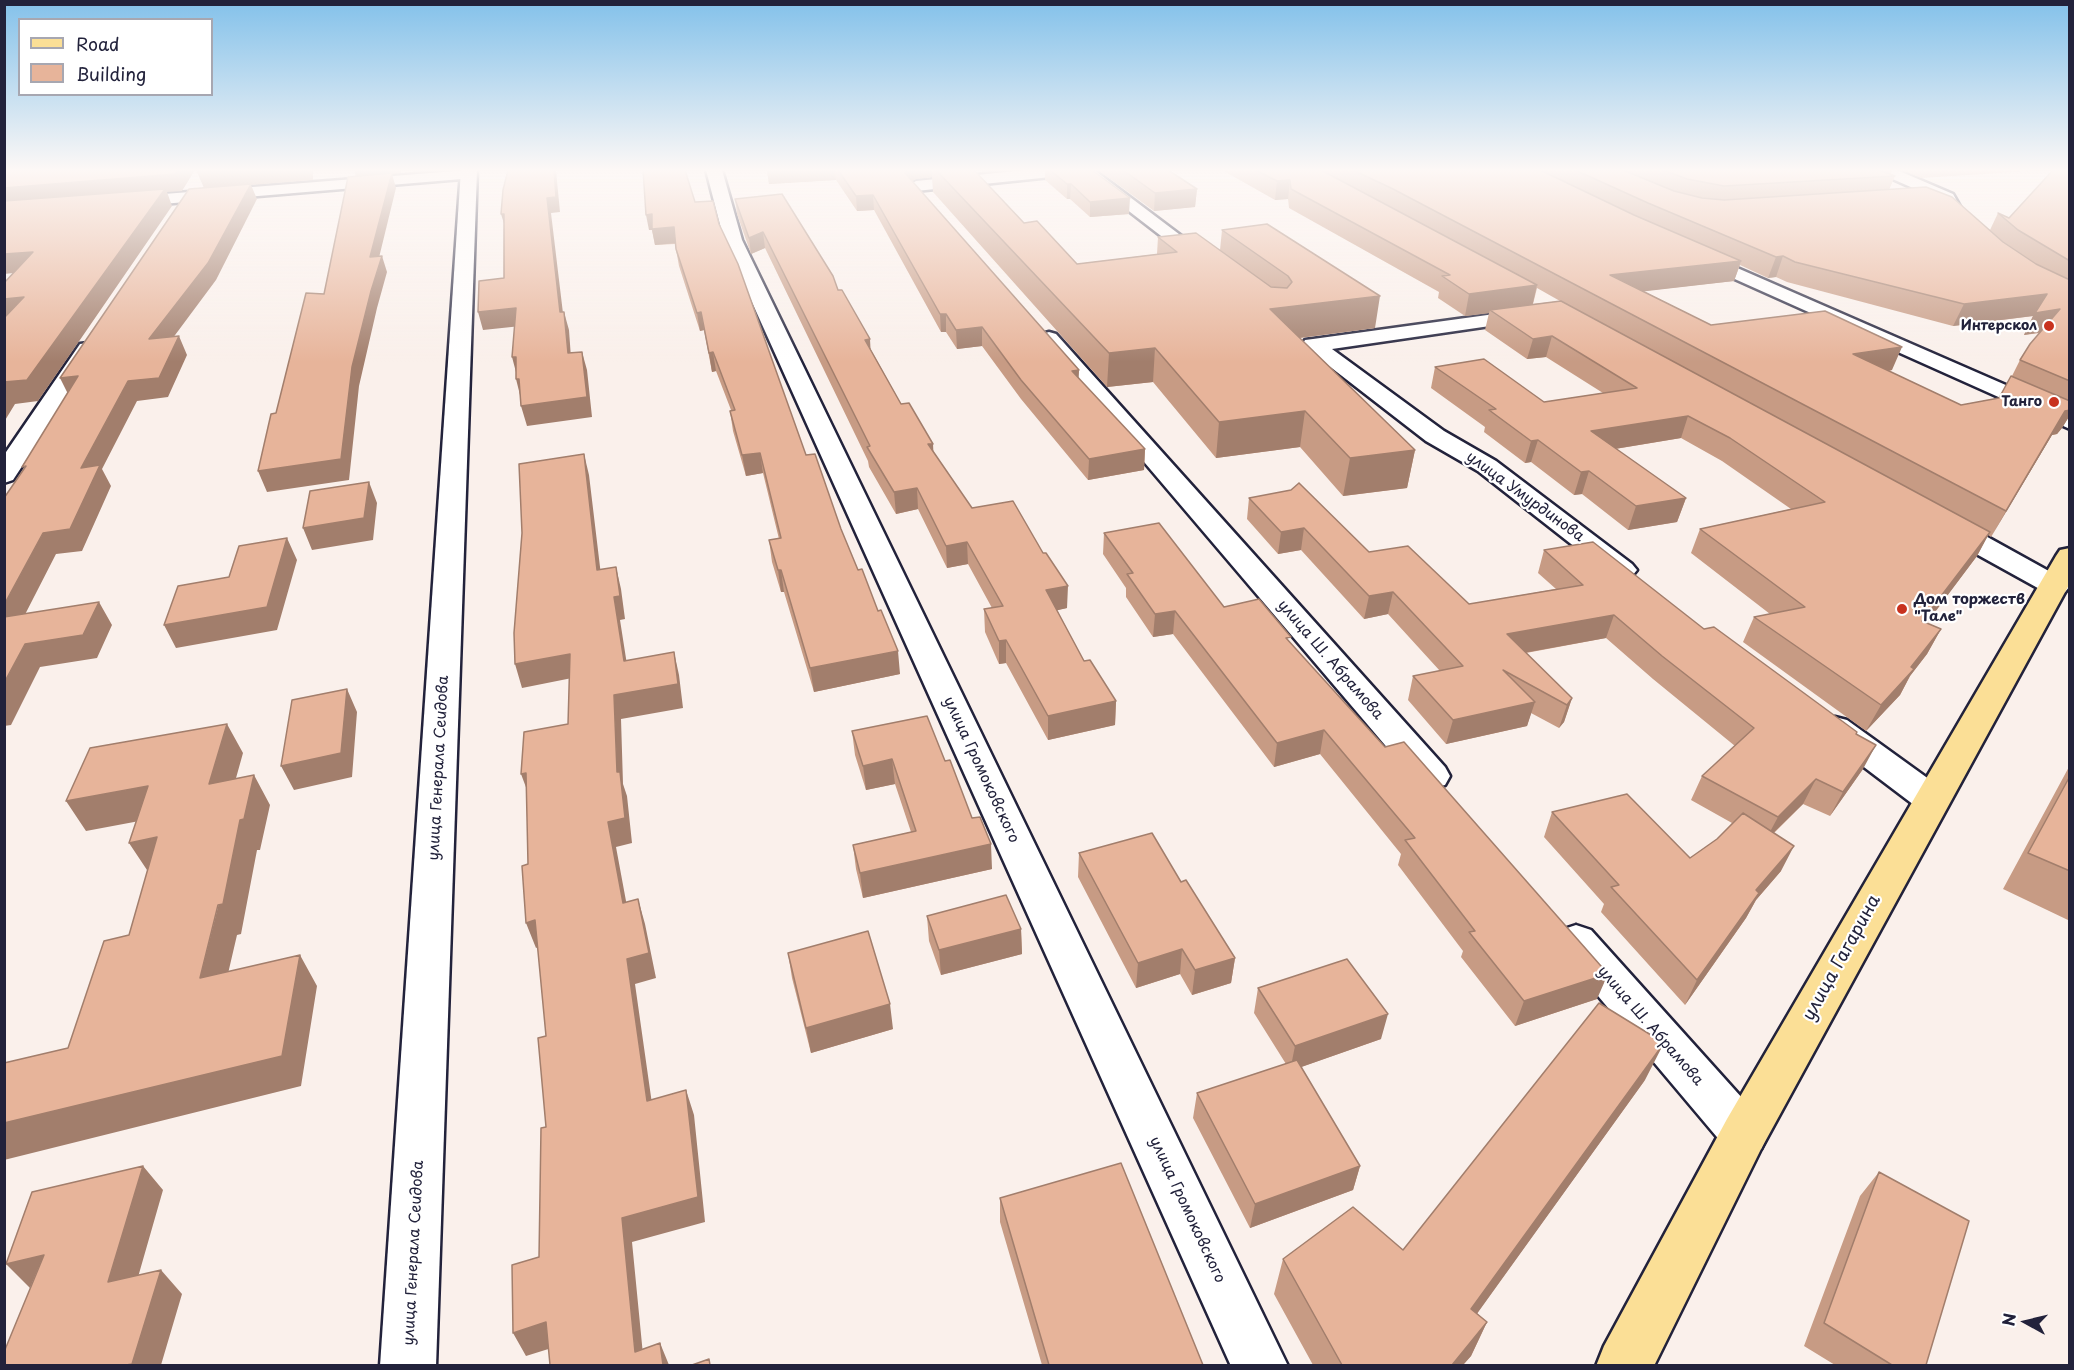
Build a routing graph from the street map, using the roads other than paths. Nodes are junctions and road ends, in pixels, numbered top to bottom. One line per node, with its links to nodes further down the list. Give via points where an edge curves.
1 (466, 234): 19 (street, улица Генерала Сеидова)
2 (731, 234): 20 (street, улица Громоковского)
3 (1170, 234): 5 (street)
4 (1679, 248): 9 (street)
5 (1218, 270)
6 (1526, 295): 13 (street, улица Умурдинова, via 1552,309 1313,345 1435,436 1487,466)
7 (1026, 312): 16 (street, улица Ш. Абрамова)
8 (97, 336): 10 (street)
9 (2070, 422)
10 (4, 475)
11 (1920, 511): 12 (street)
12 (2062, 571): 15 (main road, улица Гагарина)
13 (1643, 586)
14 (1813, 712): 15 (street)
15 (1931, 799): 18 (main road, улица Гагарина)
16 (1452, 800)
17 (1555, 917): 18 (street, улица Ш. Абрамова)
18 (1744, 1134): 21 (main road, улица Гагарина)
19 (408, 1365)
20 (1260, 1365)
21 (1624, 1365)

